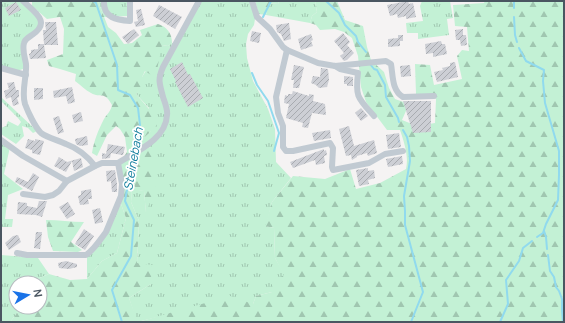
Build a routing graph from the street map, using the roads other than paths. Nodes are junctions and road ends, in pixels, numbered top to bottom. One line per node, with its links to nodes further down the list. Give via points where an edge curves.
1 (23, 1): 9 (street, via 42,21 40,29 24,43)
2 (104, 1): 3 (street, via 105,10 110,17 130,21)
3 (130, 1)
4 (199, 1): 14 (street, via 159,76 168,114 165,126 152,141)
5 (252, 1): 6 (street, via 257,17)
6 (287, 50): 7 (street, via 318,63); 13 (street, via 276,97 283,126 282,147 293,151 330,143 333,148 333,170 369,163 386,154)
7 (335, 66): 10 (street, via 386,61 391,64 394,88 399,95); 11 (street, via 358,73 359,99)
8 (1, 68): 9 (street)
9 (26, 75): 15 (street, via 25,103 42,134 68,144 91,160)
10 (434, 96)
11 (374, 116)
12 (1, 140): 16 (street)
13 (403, 151)
14 (118, 163): 15 (street, via 102,163); 18 (street, via 122,184 121,196 106,232 90,252 83,255 54,256)
15 (95, 166): 16 (street)
16 (67, 181): 17 (street, via 53,195 46,197)
17 (23, 194)
18 (17, 253)

